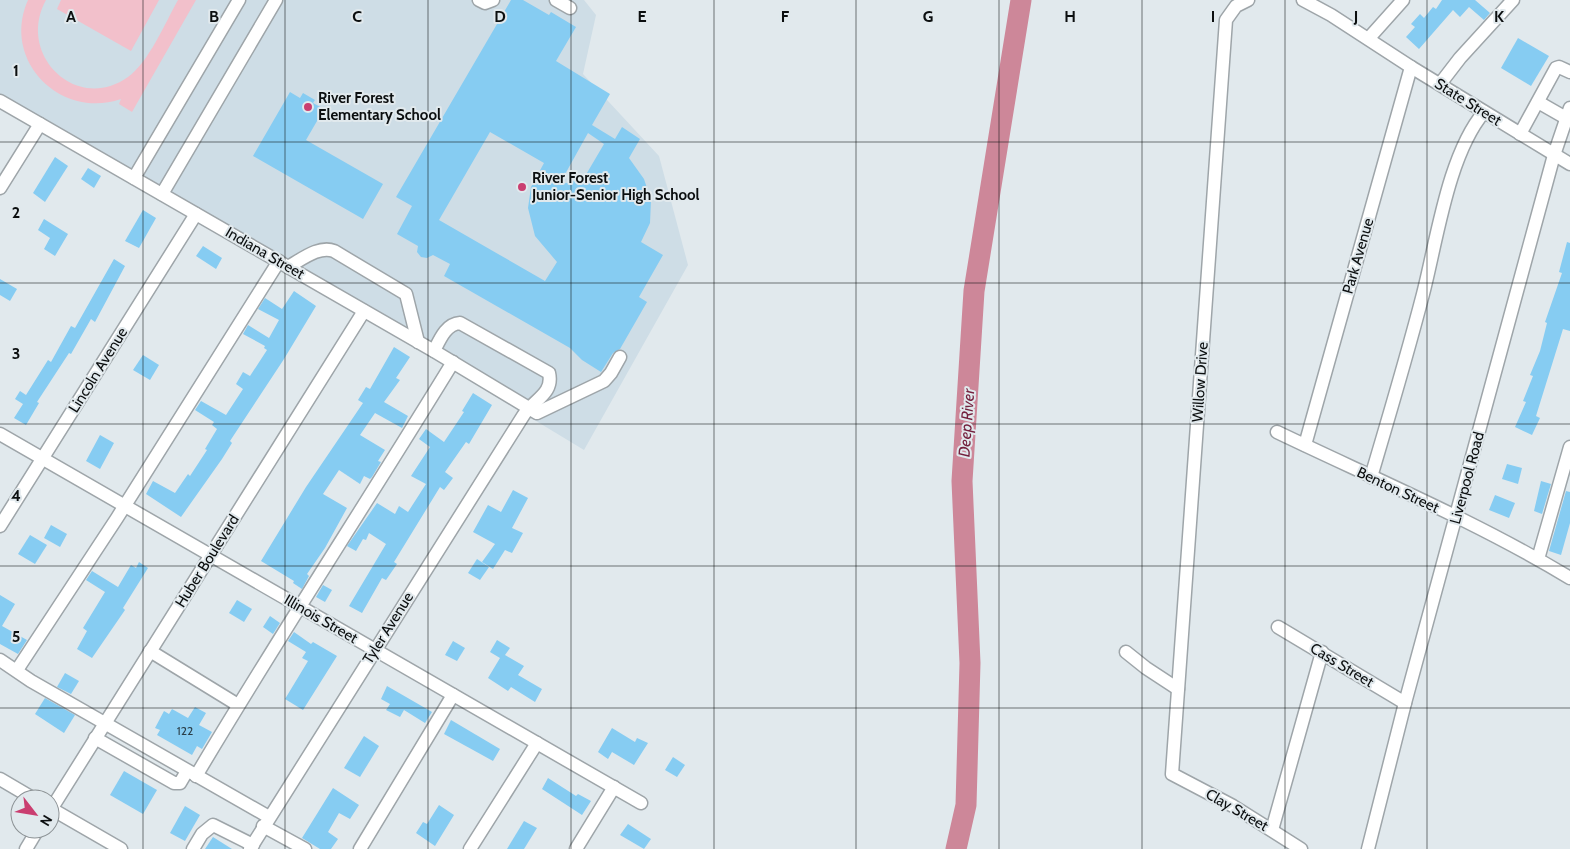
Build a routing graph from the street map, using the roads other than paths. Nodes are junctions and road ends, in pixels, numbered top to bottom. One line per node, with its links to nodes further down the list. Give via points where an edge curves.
1 (239, 0): 23 (street)
2 (276, 0): 25 (street)
3 (479, 0): 4 (street, via 485,3)
4 (493, 0)
5 (556, 0): 10 (street)
6 (1248, 0): 54 (street, Willow Drive, via 1236,6 1226,20)
7 (1302, 0): 11 (street)
8 (1403, 0): 11 (street)
9 (1513, 0): 14 (street)
10 (570, 8)
11 (1369, 38): 12 (street, State Street)
12 (1411, 67): 14 (street, State Street); 36 (street, Park Avenue)
13 (1570, 72): 16 (street, via 1556,68)
14 (1440, 84): 17 (street, State Street)
15 (0, 101): 19 (street, Indiana Street)
16 (1538, 102): 18 (street); 20 (street)
17 (1484, 112): 20 (street, State Street); 39 (street, via 1472,127 1452,177 1423,296)
18 (1568, 113): 21 (street, Liverpool Road)
19 (40, 124): 23 (street, Indiana Street); 24 (street)
20 (1520, 134): 21 (street, State Street)
21 (1554, 155): 22 (street, State Street); 41 (street, Liverpool Road)
22 (1570, 164)
23 (134, 178): 25 (street, Indiana Street)
24 (0, 188)
25 (162, 194): 26 (street, Indiana Street)
26 (196, 214): 27 (street, Indiana Street); 38 (street, Lincoln Avenue)
27 (283, 264): 28 (street, Indiana Street); 29 (street, via 318,251 334,251 406,294); 40 (street)
28 (364, 311): 29 (street, Indiana Street); 43 (street, Huber Boulevard)
29 (418, 342): 30 (street, Indiana Street)
30 (434, 351): 32 (street, Indiana Street); 33 (street, Tyler Avenue, via 453,323 460,322 549,373 550,384 545,393)
31 (620, 356): 33 (street, via 604,380 537,413)
32 (453, 362): 33 (street, Indiana Street); 46 (street)
33 (527, 409): 48 (street, Tyler Avenue)
34 (1277, 432): 36 (street, Benton Street)
35 (0, 434): 38 (street, Illinois Street)
36 (1305, 445): 39 (street, Benton Street)
37 (1570, 448): 44 (street)
38 (42, 458): 40 (street, Illinois Street); 42 (street, Lincoln Avenue)
39 (1371, 478): 41 (street, Benton Street)
40 (123, 505): 43 (street, Illinois Street); 53 (street)
41 (1456, 517): 44 (street, Benton Street); 56 (street, Liverpool Road)
42 (0, 526)
43 (210, 555): 46 (street, Illinois Street); 49 (street, Huber Boulevard)
44 (1538, 558): 45 (street, Benton Street)
45 (1570, 578)
46 (299, 606): 48 (street, Illinois Street); 57 (street)
47 (1278, 627): 51 (street, Cass Street)
48 (374, 649): 55 (street, Illinois Street); 69 (street, Tyler Avenue)
49 (150, 651): 57 (street); 58 (street, Huber Boulevard)
50 (1126, 652): 54 (street)
51 (1322, 652): 56 (street, Cass Street); 70 (street)
52 (0, 660): 53 (street)
53 (17, 670): 58 (street)
54 (1178, 689): 62 (street, Willow Drive)
55 (453, 695): 60 (street, Illinois Street); 75 (street)
56 (1405, 703): 79 (street, Liverpool Road)
57 (238, 704): 61 (street)
58 (106, 722): 59 (street, Huber Boulevard); 61 (street)
59 (95, 738): 61 (street, via 174,783 180,783); 66 (street, Huber Boulevard)
60 (537, 743): 64 (street, Illinois Street); 76 (street)
61 (192, 774): 69 (street)
62 (1172, 774): 70 (street, Clay Street)
63 (0, 779): 65 (street)
64 (614, 787): 67 (street, Illinois Street); 77 (street)
65 (17, 789)
66 (60, 793)
67 (642, 803)
68 (60, 815): 72 (street)
69 (266, 822): 71 (street, Tyler Avenue); 74 (street)
70 (1272, 830): 78 (street, Clay Street)
71 (252, 847): 73 (street, via 213,825 202,834)
72 (121, 849)
73 (193, 849)
74 (304, 849)
75 (360, 849)
76 (470, 849)
77 (576, 849)
78 (1301, 849)
79 (1368, 849)

